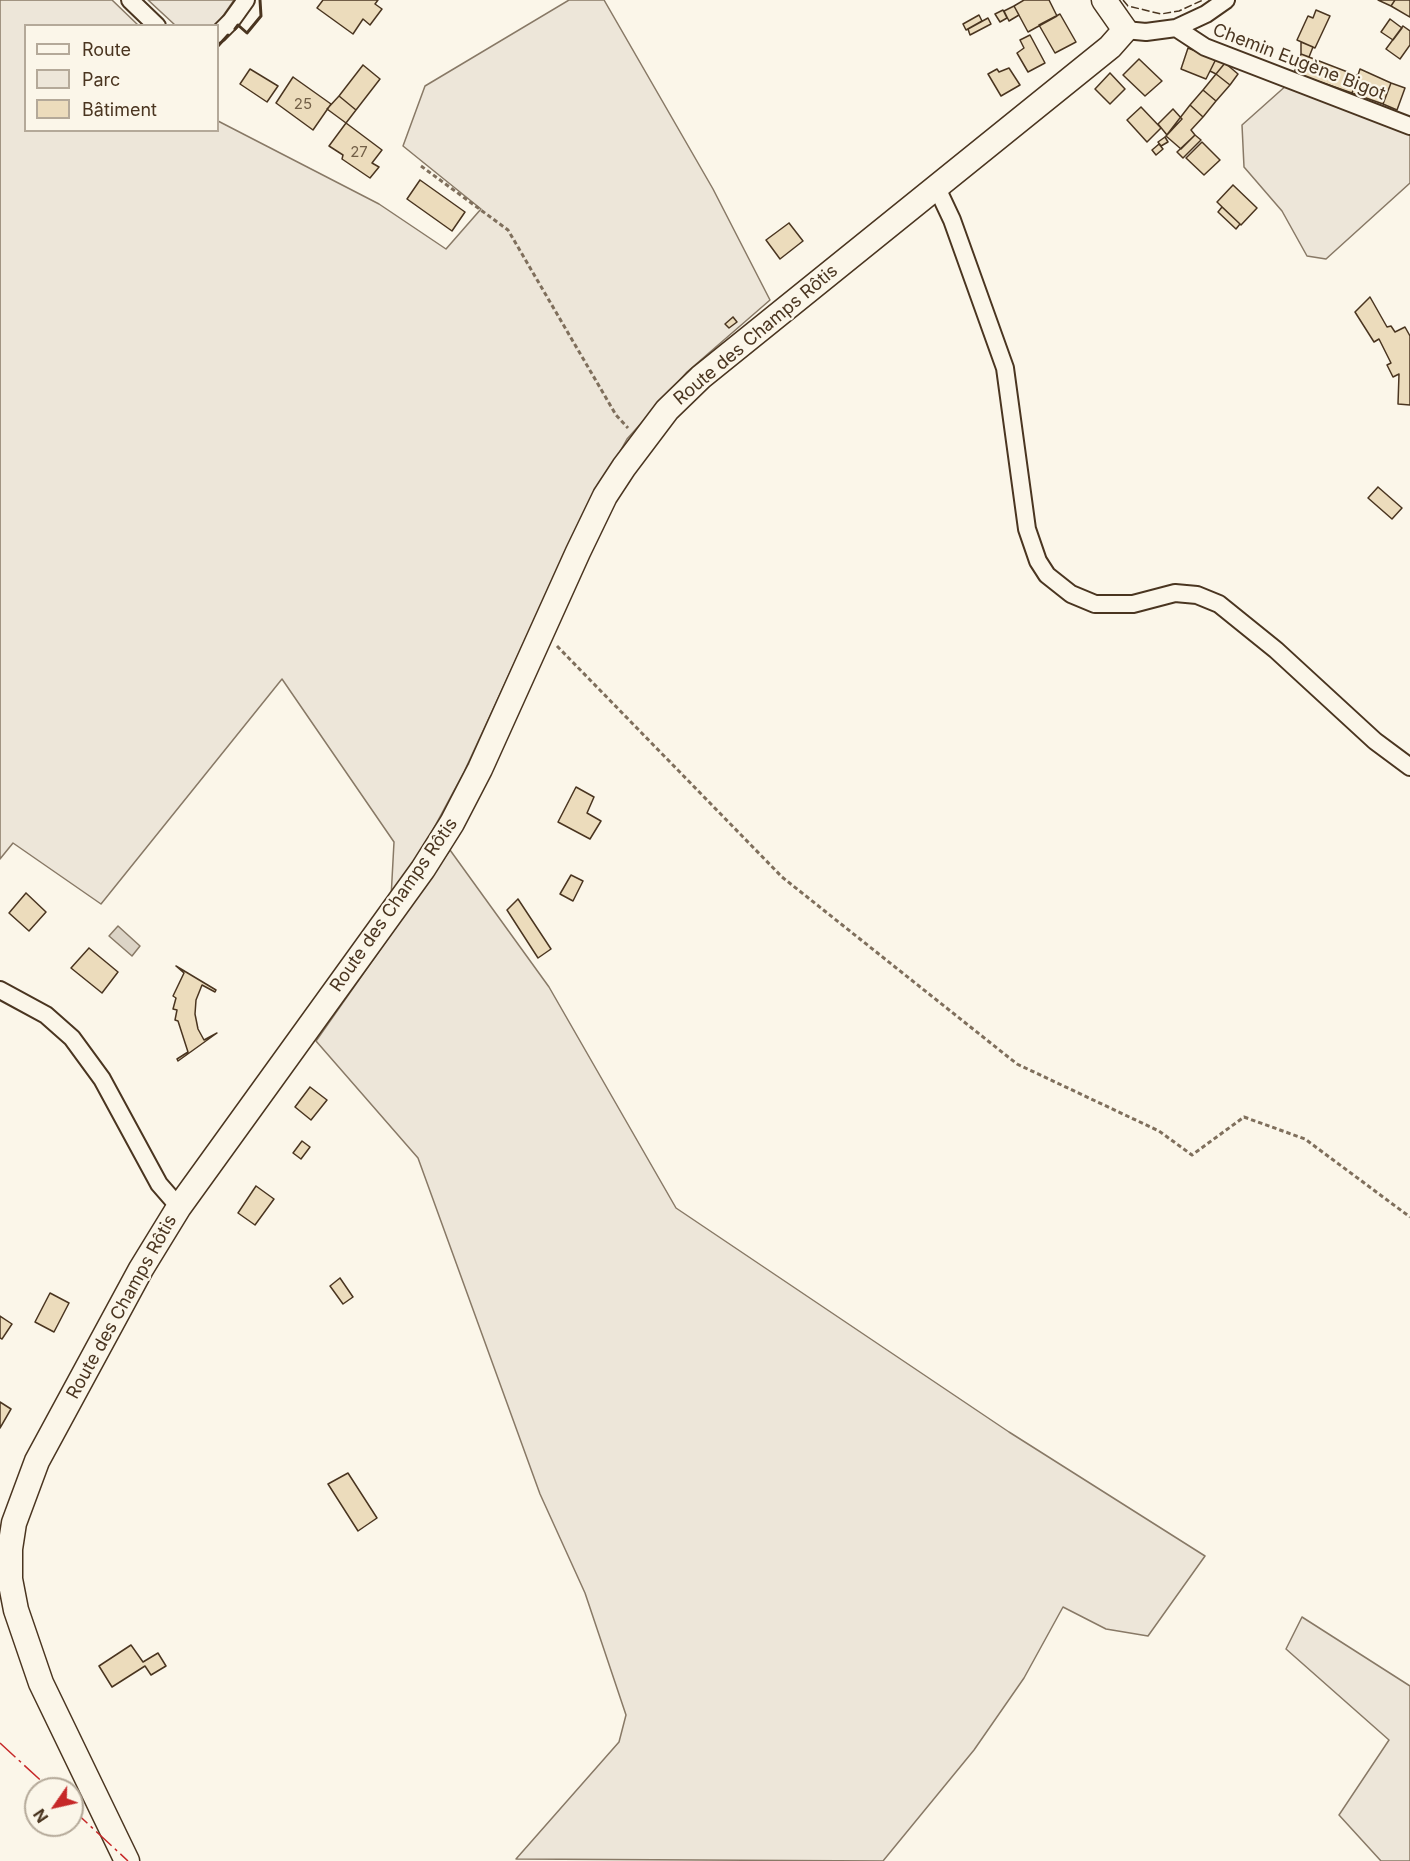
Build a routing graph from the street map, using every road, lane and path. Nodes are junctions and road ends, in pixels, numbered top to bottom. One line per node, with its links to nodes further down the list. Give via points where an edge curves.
1 (130, 0): 5 (street)
2 (246, 0): 8 (street)
3 (1104, 0): 7 (street)
4 (1226, 0): 6 (street)
5 (155, 24)
6 (1176, 28): 7 (street, via 1146,33); 9 (street, Chemin Eugène Bigot, via 1205,47)
7 (1125, 30): 11 (street, Route des Champs Rôtis, via 1110,47)
8 (219, 33)
9 (1410, 126)
10 (421, 166): 12 (path, via 508,230 616,415)
11 (936, 186): 12 (street, Route des Champs Rôtis, via 701,377); 14 (street, via 1005,368 1027,529 1047,575 1071,594 1095,604 1133,604 1175,593 1197,595 1219,604)
12 (642, 442): 13 (street, Route des Champs Rôtis, via 605,496)
13 (540, 630): 16 (street, Route des Champs Rôtis, via 480,769 452,823 423,869); 17 (path, via 782,877 1017,1064 1159,1131 1191,1155 1244,1117 1305,1139)
14 (1410, 767)
15 (0, 990): 16 (street, via 46,1015 72,1038 102,1079 159,1184)
16 (179, 1207): 18 (street, Route des Champs Rôtis, via 37,1461 14,1523 10,1549 10,1579 26,1645)
17 (1410, 1217)
18 (127, 1861)

